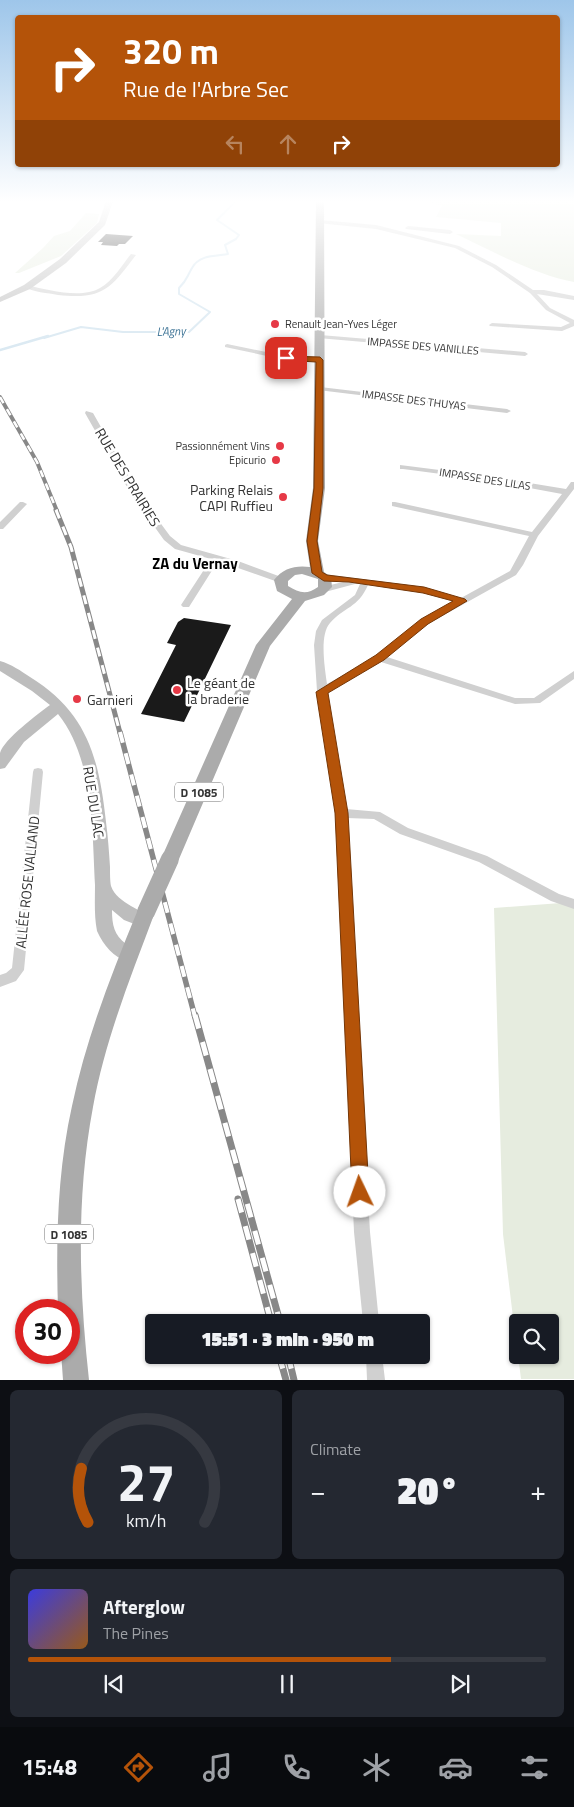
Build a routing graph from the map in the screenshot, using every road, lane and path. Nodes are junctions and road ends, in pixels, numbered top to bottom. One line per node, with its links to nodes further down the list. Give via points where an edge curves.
1 (56, 265): 5 (street)
2 (124, 265): 5 (street, via 102,290 94,294)
3 (320, 265): 11 (main road)
4 (493, 265): 6 (street)
5 (27, 287): 8 (street)
6 (532, 292): 7 (street); 9 (street, via 548,309)
7 (574, 298)
8 (0, 300)
9 (574, 324): 10 (street, via 562,329)
10 (492, 325)
11 (320, 337): 13 (street, IMPASSE DES VANILLES); 14 (main road)
12 (227, 346): 14 (street, via 286,358)
13 (525, 354)
14 (320, 360): 15 (main road)
15 (320, 389): 16 (street, IMPASSE DES THUYAS); 25 (main road, via 319,488)
16 (507, 411)
17 (89, 413): 26 (street, RUE DES PRAIRIES, via 135,494 162,533 178,547)
18 (403, 467): 20 (street, IMPASSE DES LILAS)
19 (574, 484): 20 (street)
20 (567, 492): 24 (street)
21 (23, 504): 23 (street)
22 (395, 504): 24 (street)
23 (0, 527)
24 (534, 535): 32 (street, via 513,573)
25 (312, 541): 27 (main road); 28 (main road)
26 (216, 558): 30 (street, RUE DES PRAIRIES, via 236,563); 33 (street)
27 (299, 570): 28 (main road); 30 (main road, via 291,572)
28 (322, 580): 29 (street); 31 (main road, via 319,593)
29 (365, 582): 32 (street, via 424,590); 38 (street, via 359,596 325,622 321,631)
30 (284, 586): 31 (main road); 34 (main road, D 1085)
31 (301, 597): 34 (main road, D 1085)
32 (462, 601): 35 (street, via 425,622)
33 (186, 605)
34 (263, 645): 45 (main road, D 1085, bridge)
35 (380, 658): 37 (street, via 515,701 536,701); 38 (street)
36 (0, 665): 39 (street, RUE DU LAC)
37 (574, 674)
38 (322, 692): 42 (street)
39 (59, 706): 40 (street, via 22,734); 43 (street, RUE DU LAC, via 78,734 92,780)
40 (0, 764)
41 (38, 772): 47 (street, ALLÉE ROSE VALLAND, via 18,970)
42 (341, 813): 44 (street, via 376,816 404,831 483,859 555,898); 48 (street, via 362,1232)
43 (104, 888): 45 (street, RUE DU LAC, via 119,909 129,916); 46 (street, RUE DU LAC, via 106,930 121,952)
44 (574, 904)
45 (144, 916): 46 (main road, D 1085)
46 (128, 955): 50 (main road, D 1085, via 82,1107 74,1162 68,1221)
47 (0, 981)
48 (370, 1314)
49 (375, 1364): 51 (street)
50 (76, 1380)
51 (376, 1380)

